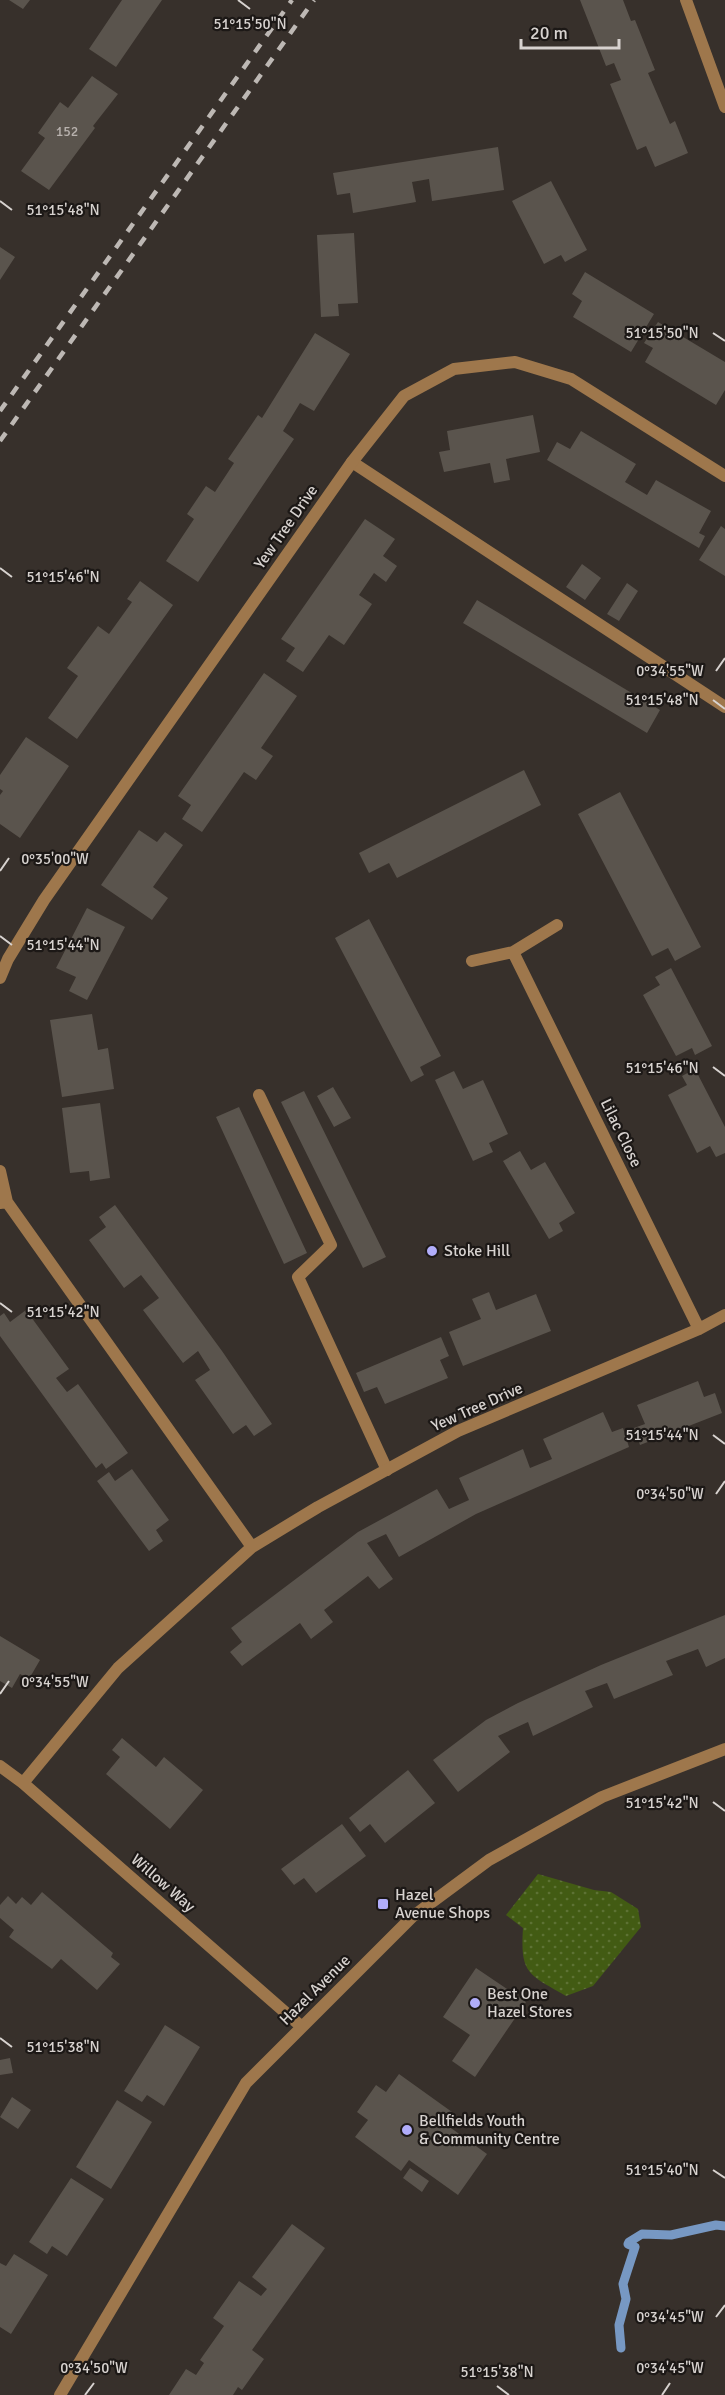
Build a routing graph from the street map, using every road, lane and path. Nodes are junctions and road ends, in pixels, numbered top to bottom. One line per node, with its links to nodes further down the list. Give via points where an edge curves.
1 (686, 0): 2 (street)
2 (725, 107)
3 (352, 462): 4 (street, Yew Tree Drive, via 404,396 454,369 515,362 571,380); 5 (street); 9 (street, Yew Tree Drive, via 44,900)
4 (725, 476)
5 (725, 708)
6 (557, 925): 7 (street)
7 (513, 951): 8 (street); 14 (street, Lilac Close)
8 (472, 961)
9 (0, 978)
10 (259, 1095): 15 (street, via 331,1245 298,1277)
11 (0, 1171): 12 (street)
12 (4, 1202): 16 (street)
13 (725, 1315): 14 (street, Yew Tree Drive)
14 (699, 1329): 15 (street, Yew Tree Drive, via 458,1431)
15 (387, 1470): 16 (street, Yew Tree Drive)
16 (252, 1547): 19 (street, Yew Tree Drive, via 118,1668)
17 (725, 1749): 20 (street, Hazel Avenue, via 602,1797 489,1860 412,1917)
18 (0, 1766): 19 (street, Willow Way)
19 (23, 1783): 20 (street, Willow Way)
20 (302, 2026): 21 (street, Hazel Avenue, via 246,2083)
21 (60, 2395)

